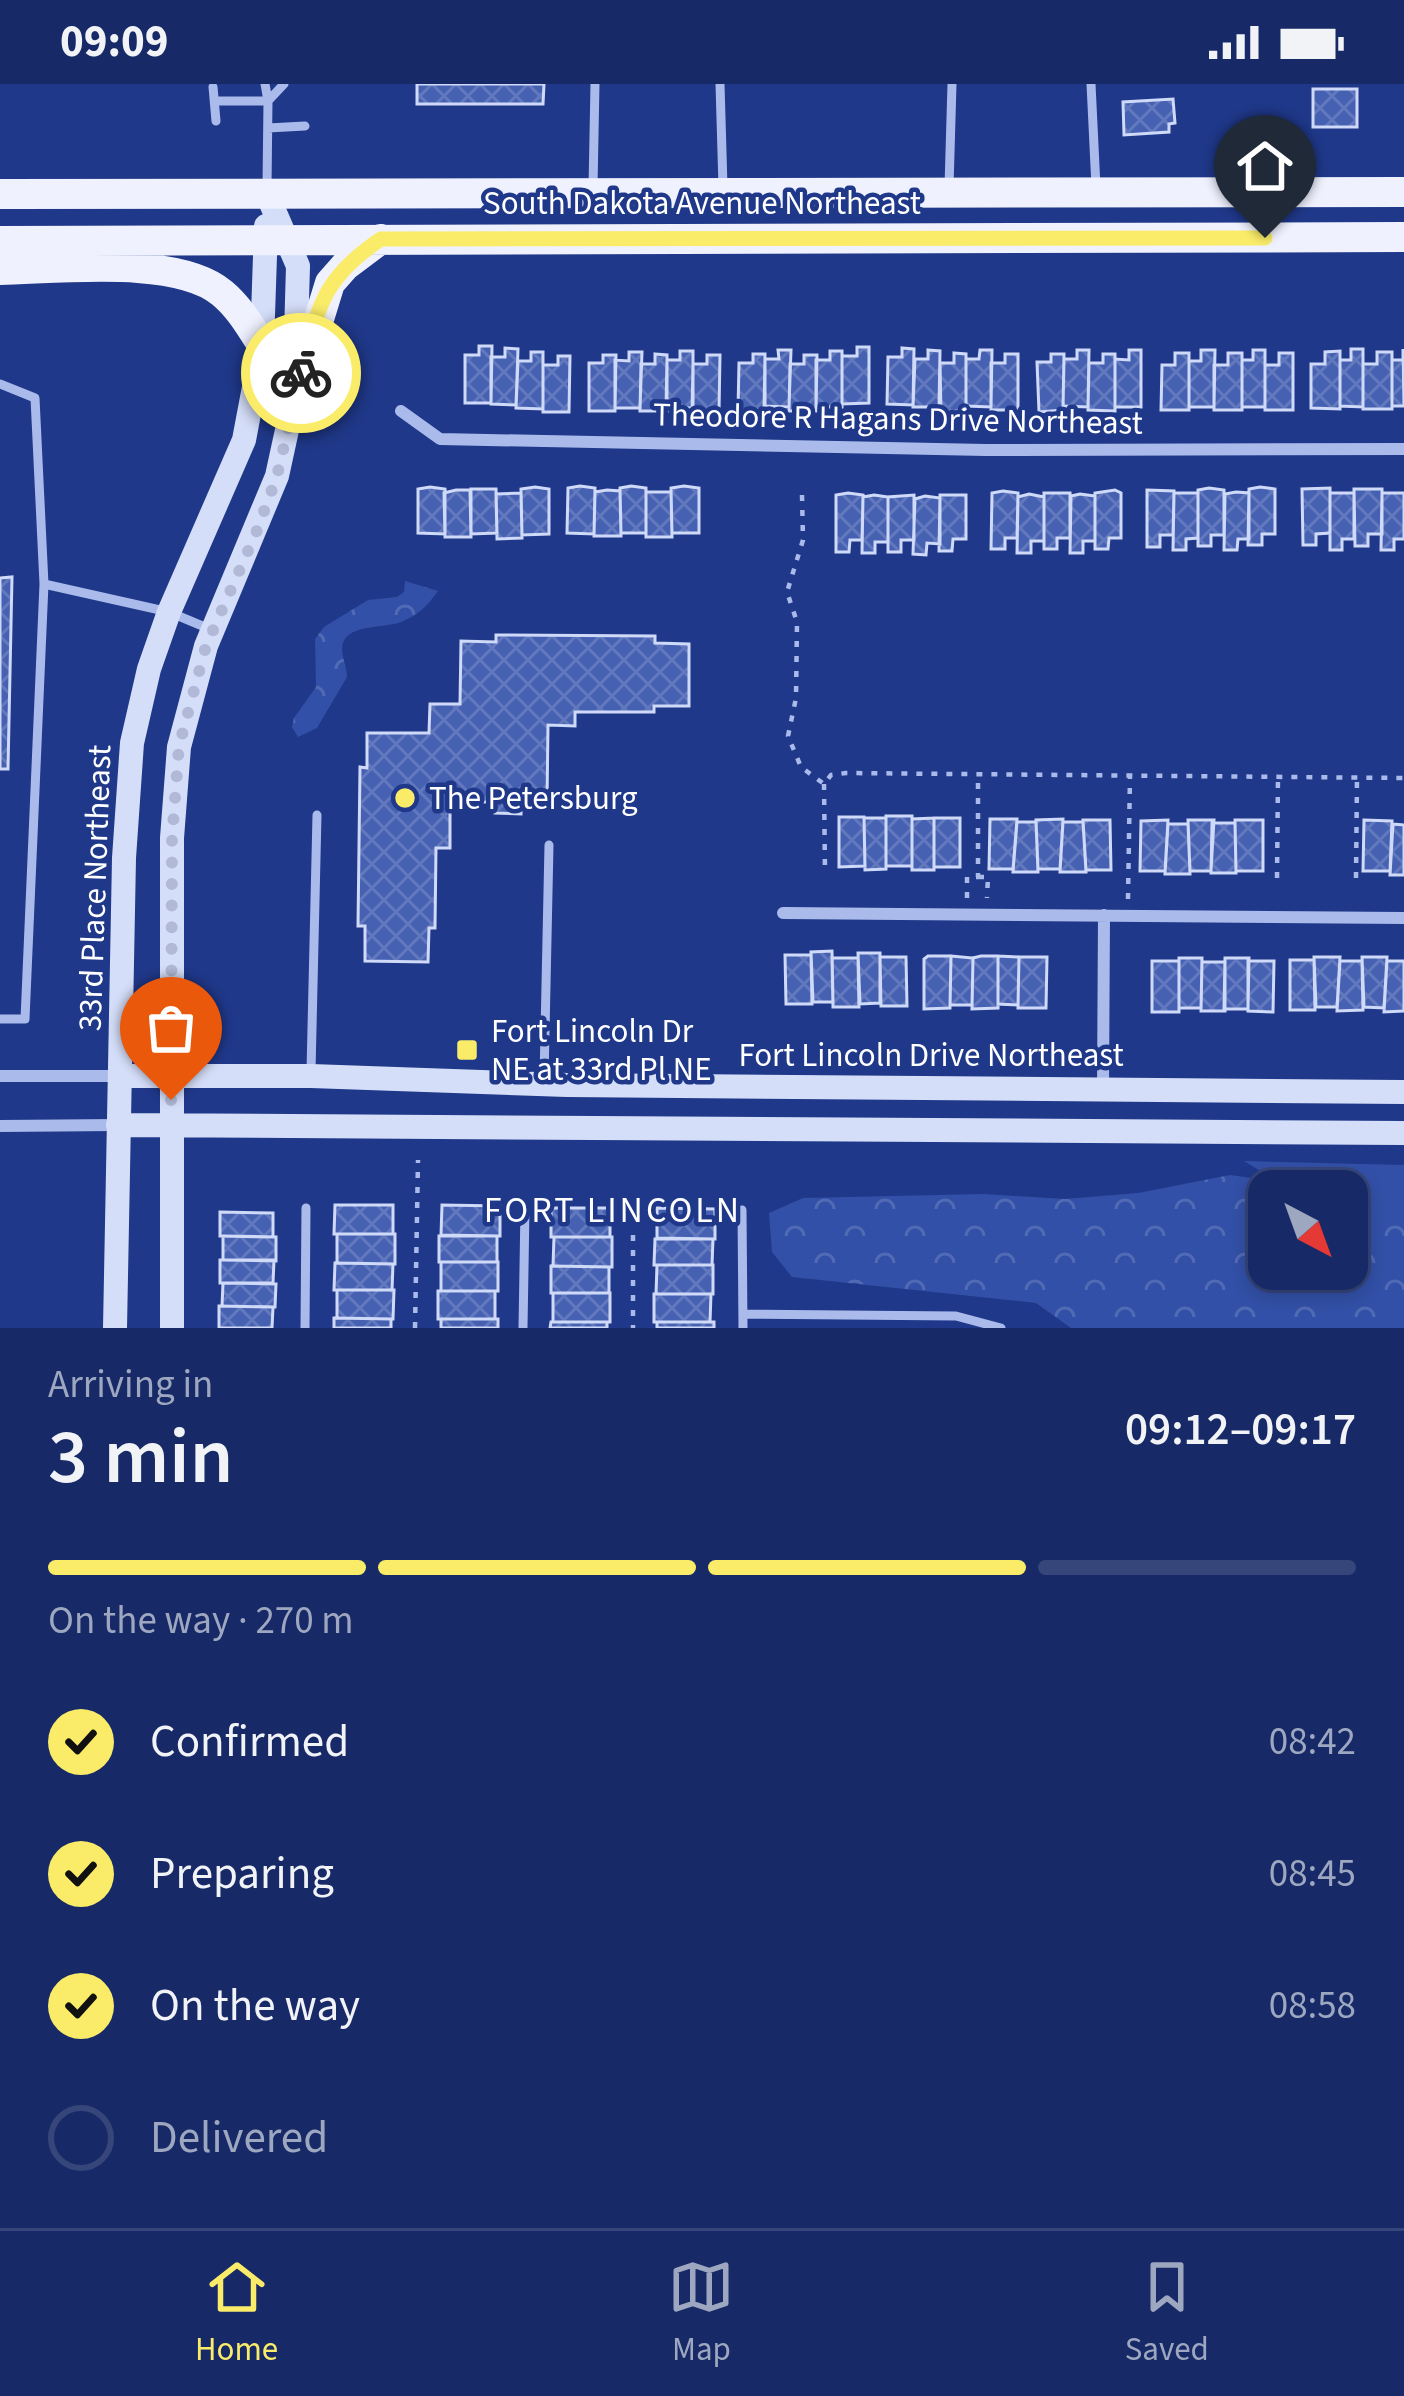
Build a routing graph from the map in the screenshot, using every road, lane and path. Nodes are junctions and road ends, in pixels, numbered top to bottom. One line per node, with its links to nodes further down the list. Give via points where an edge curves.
1 (265, 84): 9 (lane)
2 (284, 84): 9 (lane)
3 (595, 84): 19 (lane)
4 (720, 84): 15 (lane)
5 (952, 84): 16 (lane)
6 (1091, 84): 13 (lane)
7 (213, 87): 8 (lane)
8 (216, 101): 9 (lane); 10 (lane)
9 (268, 101): 12 (lane)
10 (216, 121)
11 (305, 126): 12 (lane)
12 (268, 128): 18 (lane)
13 (1096, 192): 14 (main road, South Dakota Avenue Northeast); 16 (main road, South Dakota Avenue Northeast); 21 (main road)
14 (1404, 192)
15 (723, 193): 16 (main road, South Dakota Avenue Northeast); 19 (main road, South Dakota Avenue Northeast)
16 (949, 193)
17 (0, 194): 18 (main road, South Dakota Avenue Northeast)
18 (267, 194): 19 (main road, South Dakota Avenue Northeast); 23 (street, 33rd Place Northeast)
19 (592, 194)
20 (1404, 237): 21 (main road, South Dakota Avenue Northeast)
21 (1096, 238): 22 (main road, South Dakota Avenue Northeast)
22 (381, 239): 23 (main road, South Dakota Avenue Northeast); 28 (main road, via 330,283)
23 (276, 240): 24 (main road, South Dakota Avenue Northeast); 26 (street, 33rd Place Northeast); 28 (street, 33rd Place Northeast, via 298,266)
24 (0, 242)
25 (0, 270): 26 (main road, via 179,272 220,291)
26 (262, 345): 33 (street, 33rd Place Northeast, via 238,458)
27 (0, 384): 32 (lane, via 35,398)
28 (292, 407): 34 (street, 33rd Place Northeast, via 268,502)
29 (400, 411): 30 (street, Theodore R Hagans Drive Northeast, via 440,439)
30 (1404, 449)
31 (802, 495): 40 (path, via 803,540 787,592 797,622 788,736 796,761)
32 (44, 584): 33 (lane); 53 (lane, via 26,1019)
33 (169, 612): 34 (lane); 55 (street, 33rd Place Northeast, via 128,779)
34 (212, 630): 56 (street, 33rd Place Northeast, via 176,773)
35 (978, 774): 36 (path); 40 (path, via 846,773); 44 (path)
36 (1130, 776): 37 (path); 49 (path)
37 (1278, 776): 38 (path); 45 (path)
38 (1357, 777): 39 (path); 46 (path)
39 (1404, 778)
40 (824, 784): 43 (path)
41 (317, 815): 57 (lane)
42 (549, 844): 58 (lane)
43 (825, 873)
44 (977, 877): 47 (path, via 967,877); 48 (path, via 988,877)
45 (1277, 878)
46 (1356, 878)
47 (967, 898)
48 (987, 898)
49 (1128, 899)
50 (784, 913): 51 (street)
51 (1104, 915): 52 (street); 59 (street)
52 (1404, 918)
53 (0, 1019)
54 (0, 1076): 55 (street)
55 (120, 1076): 56 (street, Fort Lincoln Drive Northeast); 62 (street)
56 (171, 1076): 57 (street, Fort Lincoln Drive Northeast); 61 (street)
57 (311, 1076): 58 (street, Fort Lincoln Drive Northeast)
58 (544, 1084): 59 (street, Fort Lincoln Drive Northeast); 63 (street)
59 (1103, 1090): 60 (street, Fort Lincoln Drive Northeast)
60 (1404, 1091)
61 (172, 1124): 62 (street); 63 (street); 73 (street)
62 (118, 1125): 64 (street); 72 (street)
63 (544, 1125): 65 (street)
64 (0, 1126)
65 (1404, 1133)
66 (418, 1160): 75 (path)
67 (306, 1208): 74 (lane)
68 (525, 1208): 76 (lane)
69 (742, 1210): 71 (lane)
70 (633, 1234): 77 (path)
71 (743, 1314): 78 (lane); 79 (lane, via 956,1316)
72 (116, 1328)
73 (172, 1328)
74 (305, 1328)
75 (415, 1328)
76 (523, 1328)
77 (633, 1328)
78 (743, 1328)
79 (1001, 1328)

